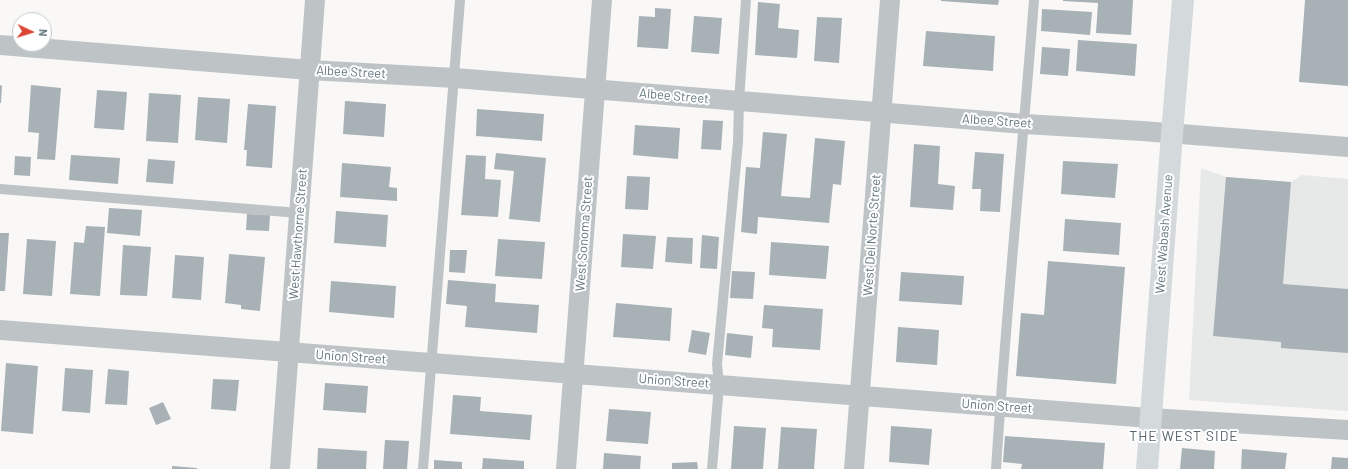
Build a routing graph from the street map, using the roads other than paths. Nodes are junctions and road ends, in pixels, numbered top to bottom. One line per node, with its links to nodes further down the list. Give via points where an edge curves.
1 (315, 0): 9 (street, West Hawthorne Street)
2 (460, 0): 10 (lane)
3 (602, 0): 11 (street, West Sonoma Street)
4 (746, 0): 12 (lane)
5 (890, 0): 13 (street, West Del Norte Street)
6 (1034, 0): 14 (lane)
7 (1183, 0): 15 (main road, West Wabash Avenue)
8 (0, 46): 9 (street, Albee Street)
9 (310, 70): 10 (street, Albee Street); 18 (street, West Hawthorne Street)
10 (454, 78): 11 (street, Albee Street); 21 (lane)
11 (595, 90): 12 (street, Albee Street); 22 (street, West Sonoma Street)
12 (739, 102): 13 (street, Albee Street); 23 (lane, via 738,142 717,364)
13 (881, 112): 14 (street, Albee Street); 24 (street, West Del Norte Street)
14 (1025, 124): 15 (street, Albee Street); 25 (lane)
15 (1172, 134): 16 (street, Albee Street); 26 (main road, West Wabash Avenue)
16 (1348, 147)
17 (0, 189): 18 (lane)
18 (299, 213): 20 (street, West Hawthorne Street)
19 (0, 330): 20 (street, Union Street)
20 (289, 352): 21 (street, Union Street); 28 (street, West Hawthorne Street)
21 (432, 363): 22 (street, Union Street); 29 (lane)
22 (573, 374): 23 (street, Union Street); 30 (street, West Sonoma Street)
23 (719, 385): 24 (street, Union Street); 31 (lane)
24 (860, 396): 25 (street, Union Street); 32 (street, West Del Norte Street)
25 (1000, 407): 26 (street, Union Street); 33 (lane)
26 (1150, 418): 27 (street, Union Street); 34 (main road, West Wabash Avenue)
27 (1348, 430)
28 (280, 469)
29 (423, 469)
30 (566, 469)
31 (712, 469)
32 (854, 469)
33 (996, 469)
34 (1147, 469)

